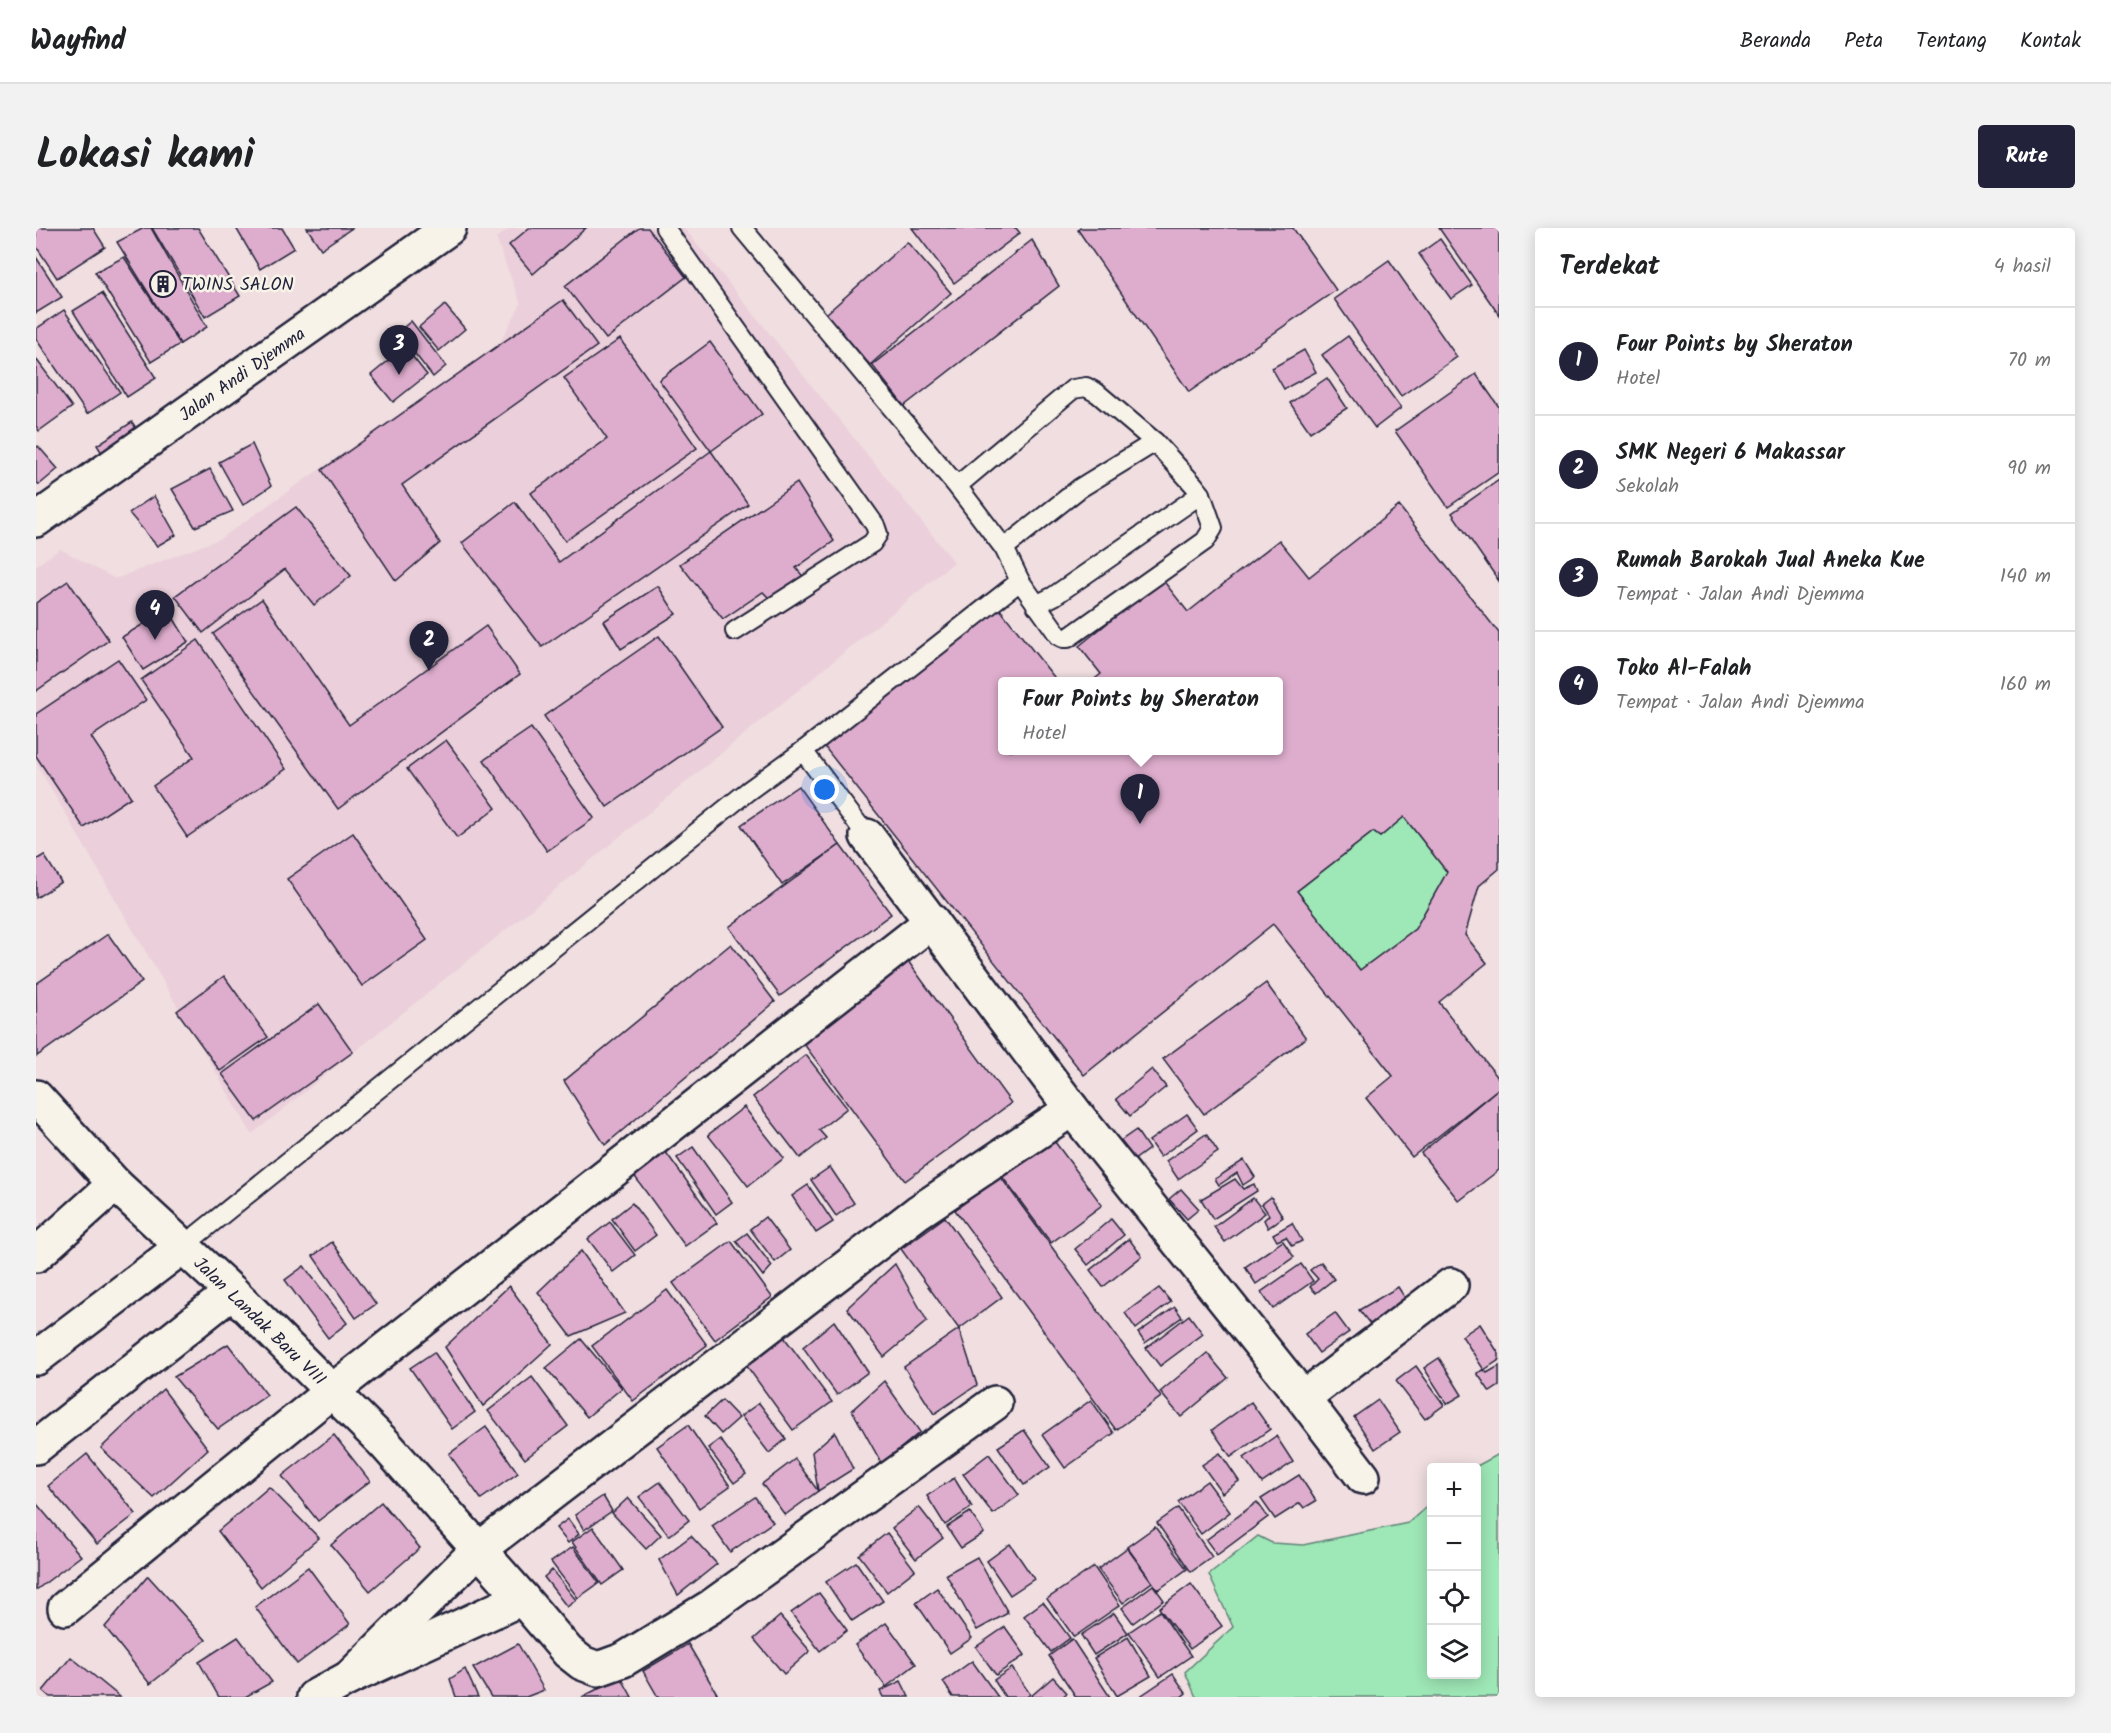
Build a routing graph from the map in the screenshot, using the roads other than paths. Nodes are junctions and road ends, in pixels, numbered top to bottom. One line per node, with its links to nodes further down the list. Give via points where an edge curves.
1 (449, 228): 7 (street, Jalan Andi Djemma)
2 (665, 228): 11 (lane, via 876,525 878,534 872,543)
3 (742, 228): 5 (lane)
4 (1155, 442): 5 (lane, via 1097,393 1086,387 1073,389); 6 (lane); 8 (lane, via 1080,488)
5 (957, 486): 8 (lane)
6 (1201, 494): 10 (lane); 10 (lane, via 1212,528 1205,541 1068,638 1059,636)
7 (36, 520)
8 (1004, 548): 9 (lane)
9 (1020, 581): 10 (lane); 12 (lane)
10 (1036, 605)
11 (735, 631)
12 (803, 751): 13 (lane); 18 (lane, via 748,791)
13 (867, 836): 14 (street)
14 (932, 921): 16 (street); 23 (street)
15 (36, 1097): 17 (street, Jalan Landak Baru VIII)
16 (1072, 1109): 24 (street); 28 (street, via 918,1212)
17 (115, 1184): 18 (street, Jalan Landak Baru VIII); 19 (street)
18 (182, 1246): 21 (street, Jalan Landak Baru VIII); 22 (street)
19 (36, 1255)
20 (1451, 1285): 24 (street)
21 (232, 1292): 23 (street, Jalan Landak Baru VIII); 26 (street)
22 (36, 1358)
23 (332, 1391): 28 (street, Jalan Landak Baru VIII, via 385,1444); 30 (street)
24 (1303, 1398): 27 (street)
25 (995, 1403): 29 (street, Jalan Landak Baru VIII, via 751,1580 623,1660 598,1669 582,1663 567,1652)
26 (36, 1447)
27 (1363, 1478)
28 (478, 1550): 29 (street, Jalan Landak Baru VIII); 31 (street)
29 (522, 1598): 31 (street)
30 (65, 1608)
31 (349, 1678): 32 (street)
32 (314, 1697)

